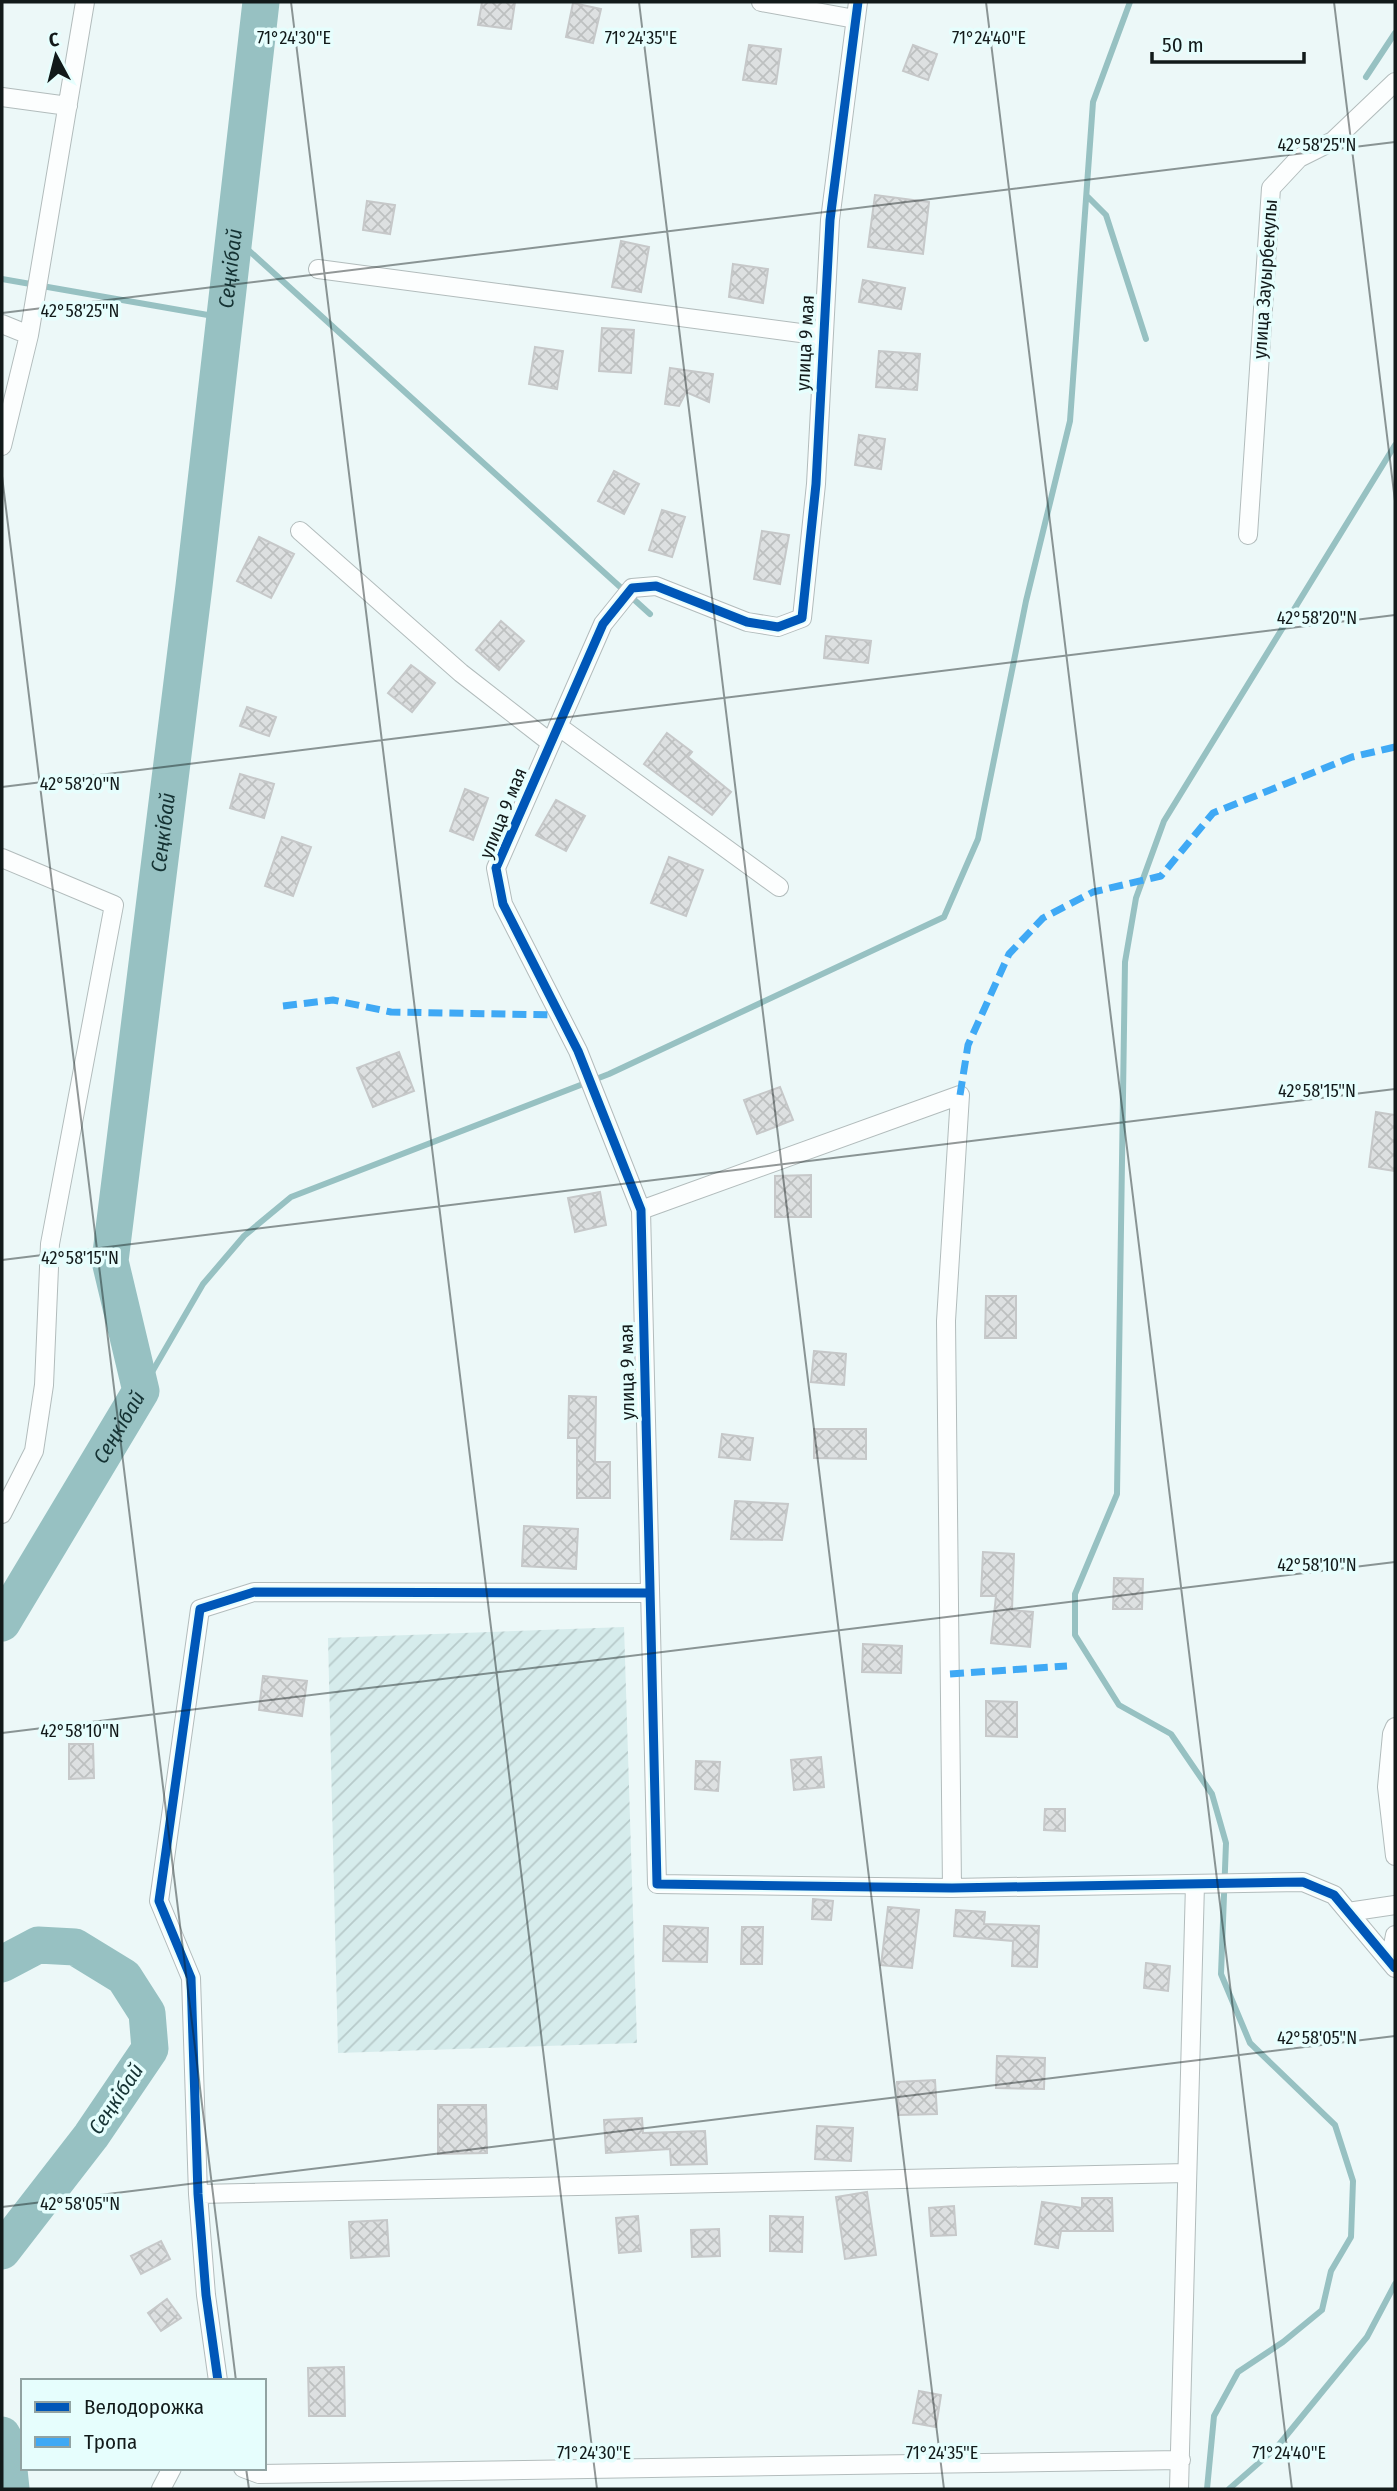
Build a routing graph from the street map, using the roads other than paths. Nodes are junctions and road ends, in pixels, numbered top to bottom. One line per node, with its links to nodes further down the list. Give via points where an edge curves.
1 (85, 2): 6 (street)
2 (761, 2): 3 (street)
3 (856, 10): 10 (street, улица 9 мая, via 830,220)
4 (1395, 82): 13 (street, улица Зауырбекулы, via 1333,141 1299,158 1271,188)
5 (2, 97): 6 (street)
6 (68, 106): 9 (street)
7 (318, 269): 10 (street)
8 (2, 324): 9 (street)
9 (29, 335): 11 (street)
10 (823, 336): 14 (street, улица 9 мая, via 816,484 802,618 778,627 747,622 656,586 632,588 603,624)
11 (2, 446)
12 (300, 531): 14 (street, via 461,673)
13 (1248, 535)
14 (555, 734): 16 (street); 17 (street, улица 9 мая, via 496,868 503,904 578,1051)
15 (2, 858): 18 (street, via 114,905 50,1244 44,1385 34,1451)
16 (779, 887)
17 (641, 1210): 19 (street, улица 9 мая); 23 (street, via 960,1095 946,1321)
18 (2, 1514)
19 (649, 1593): 23 (street, улица 9 мая, via 657,1884); 29 (street, via 254,1592 200,1609 159,1901 191,1978)
20 (1395, 1727): 21 (street, via 1387,1787)
21 (1395, 1856)
22 (1195, 1884): 23 (street); 25 (street, via 1303,1882 1334,1895); 28 (street)
23 (953, 1888)
24 (1395, 1905): 25 (street)
25 (1348, 1912): 27 (street)
26 (1395, 1935): 27 (street)
27 (1393, 1965)
28 (1187, 2173): 29 (street); 31 (street)
29 (198, 2194): 30 (street)
30 (218, 2379)
31 (1181, 2460): 33 (street, via 259,2474); 35 (street)
32 (171, 2470): 34 (street)
33 (248, 2470)
34 (161, 2489)
35 (1179, 2489)

